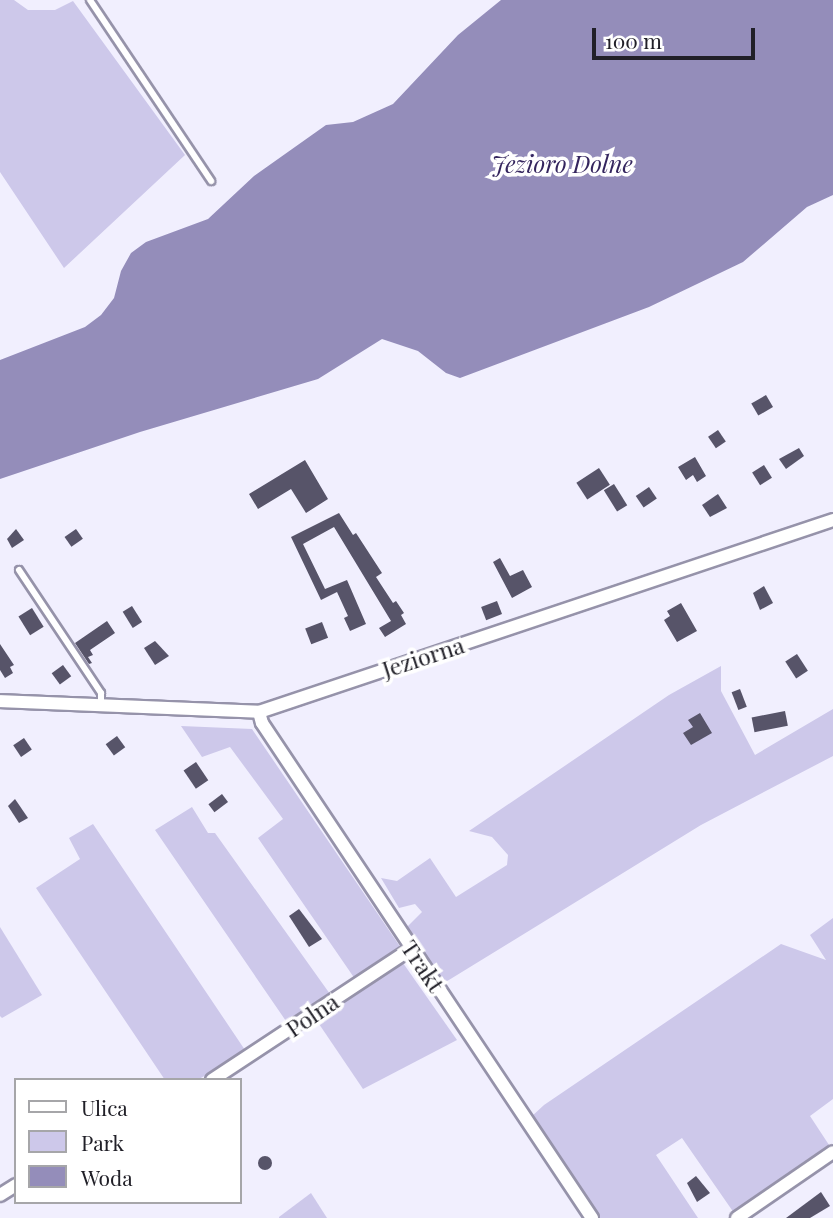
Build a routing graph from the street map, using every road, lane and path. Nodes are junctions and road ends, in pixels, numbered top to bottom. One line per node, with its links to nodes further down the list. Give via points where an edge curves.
1 (90, 0): 2 (lane)
2 (211, 181)
3 (833, 520): 7 (street, Jeziorna)
4 (19, 570): 6 (lane, via 101,693)
5 (0, 701): 6 (street, Jeziorna)
6 (101, 705): 7 (street, Jeziorna)
7 (259, 712): 8 (street, Trakt)
8 (411, 949): 9 (street, Polna); 12 (street, Trakt)
9 (215, 1078)
10 (833, 1152): 11 (street)
11 (740, 1217)
12 (592, 1218)

